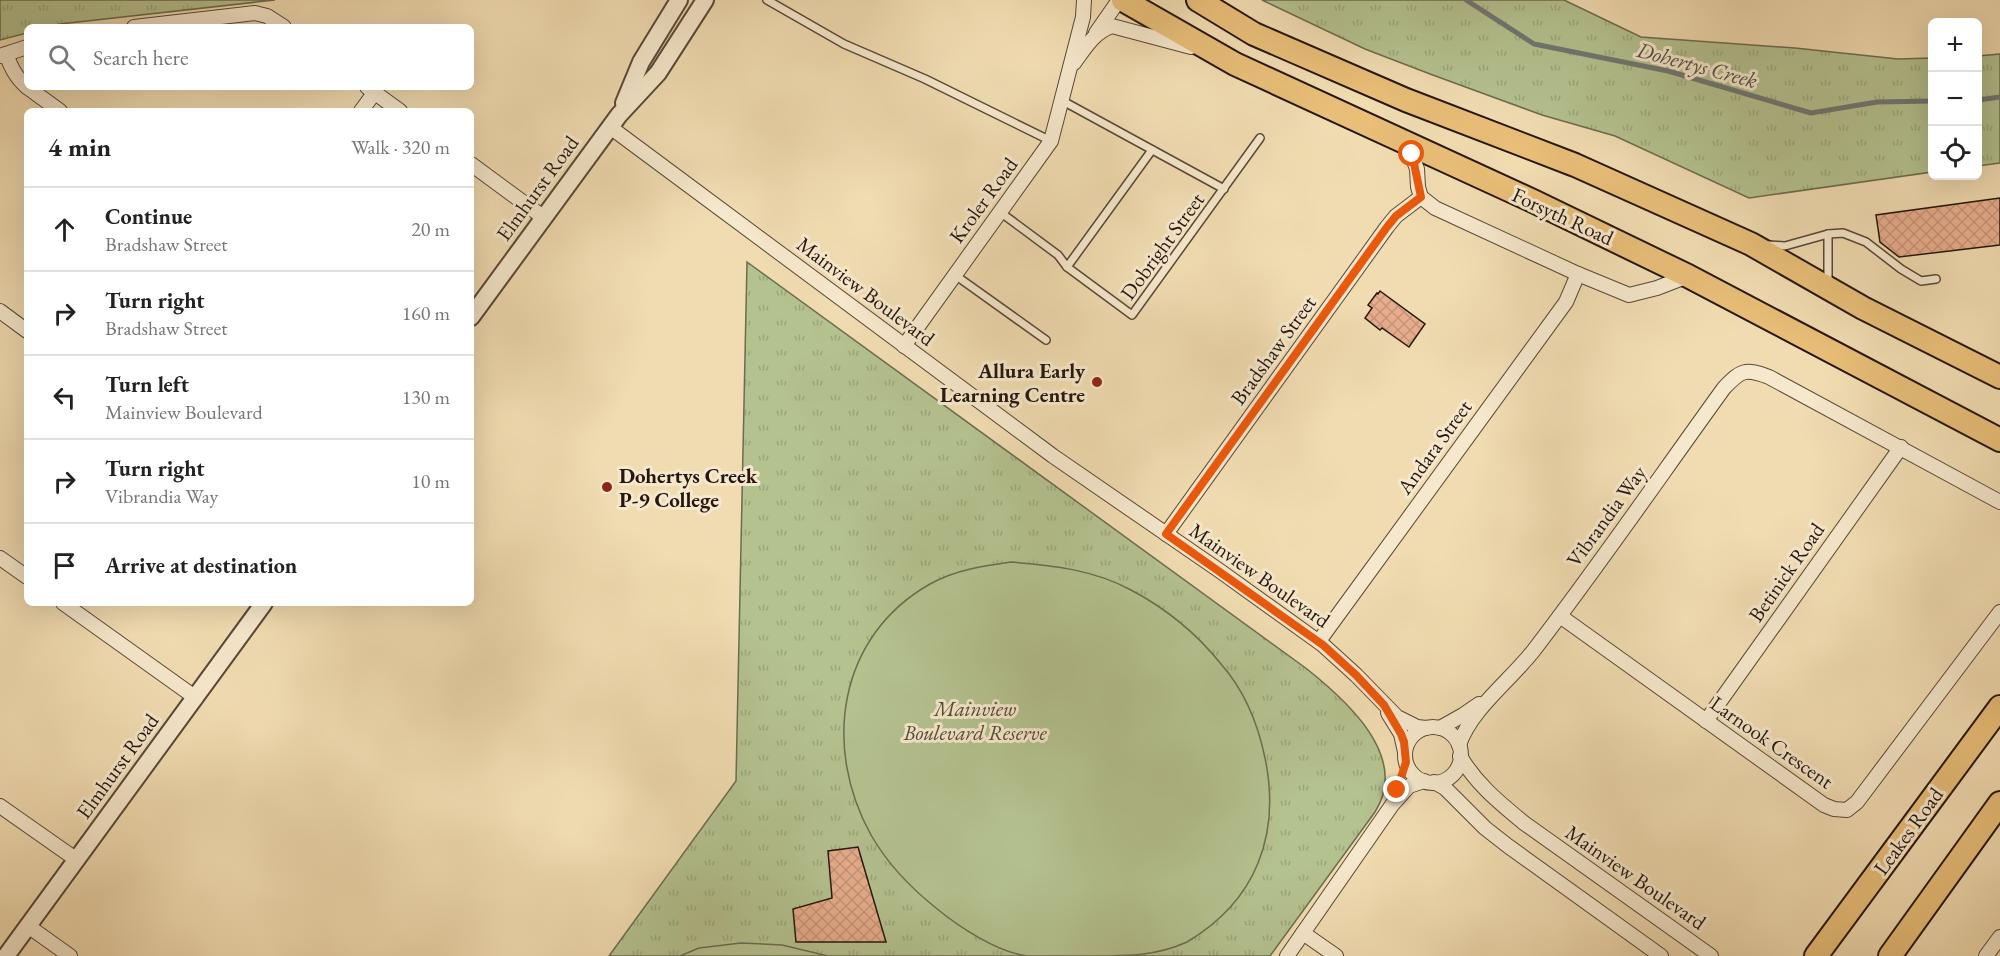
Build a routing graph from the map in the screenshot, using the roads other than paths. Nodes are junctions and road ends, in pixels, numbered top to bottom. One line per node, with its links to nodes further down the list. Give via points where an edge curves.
1 (678, 0): 21 (street, Elmhurst Road, via 641,62)
2 (705, 0): 21 (street, Elmhurst Road, via 658,73)
3 (767, 0): 23 (lane, via 844,44)
4 (1084, 0): 13 (street, Kroler Road)
5 (1121, 0): 9 (street); 12 (highway, Forsyth Road)
6 (1198, 0): 32 (highway, via 1254,34 1406,100 1575,165)
7 (160, 24): 8 (street, via 255,13)
8 (279, 24)
9 (1094, 36): 12 (street, via 1112,26 1192,47); 13 (street)
10 (24, 48): 11 (street)
11 (3, 55): 14 (street)
12 (1235, 64): 24 (highway, Forsyth Road)
13 (1071, 67): 17 (street, Kroler Road)
14 (24, 84)
15 (31, 90): 18 (street)
16 (371, 90): 19 (street); 20 (street)
17 (1061, 100): 23 (street, Kroler Road); 25 (lane, Dobright Street)
18 (56, 108)
19 (362, 108)
20 (396, 108)
21 (614, 121): 30 (street, Elmhurst Road); 43 (street, Mainview Boulevard)
22 (1260, 138): 27 (lane, Dobright Street)
23 (1051, 141): 29 (street, Kroler Road)
24 (1408, 145): 28 (street); 36 (highway, Forsyth Road)
25 (1152, 150): 27 (lane, Dobright Street); 33 (lane)
26 (474, 166): 30 (street)
27 (1224, 189): 33 (lane, Dobright Street, via 1132,315)
28 (1421, 197): 34 (street, via 1435,208); 48 (street, Bradshaw Street, via 1387,227)
29 (1000, 212): 33 (lane, Dobright Street, via 1058,255); 35 (street, Kroler Road)
30 (543, 217): 40 (street, Elmhurst Road)
31 (1828, 234): 32 (lane, via 1785,246); 37 (lane, via 1843,233 1866,242 1921,281); 38 (lane)
32 (1751, 244): 38 (highway)
33 (1067, 267)
34 (1578, 274): 36 (street, via 1629,295); 55 (street, Andara Street, via 1566,303)
35 (955, 275): 42 (lane); 43 (street, Kroler Road)
36 (1688, 276): 45 (highway, Forsyth Road)
37 (1936, 279)
38 (1828, 288): 44 (highway)
39 (0, 311): 41 (street)
40 (474, 312)
41 (24, 329)
42 (1046, 340)
43 (904, 346): 48 (street, Mainview Boulevard)
44 (2000, 377)
45 (2000, 440)
46 (1901, 447): 47 (street); 54 (street, Vibrandia Way, via 1768,377 1742,372 1724,388); 60 (street, Betinick Road)
47 (2000, 502)
48 (1166, 534): 55 (street, Mainview Boulevard)
49 (0, 558): 50 (street)
50 (24, 571)
51 (67, 606): 57 (street)
52 (262, 606): 57 (street, Elmhurst Road)
53 (2000, 612): 60 (street, Larnook Crescent, via 1857,802 1847,810 1824,805)
54 (1560, 616): 56 (street, Vibrandia Way); 60 (street, Larnook Crescent)
55 (1318, 641): 58 (street, Mainview Boulevard)
56 (1503, 685): 61 (street, Vibrandia Way, via 1463,715); 62 (street, Vibrandia Way, via 1471,722)
57 (196, 698): 68 (street, Elmhurst Road)
58 (1384, 705): 61 (street, Mainview Boulevard, via 1417,727); 63 (street, Mainview Boulevard, via 1401,734)
59 (2000, 707): 78 (highway, Leakes Road)
60 (1706, 721)
61 (1433, 728): 62 (street, via 1449,732); 63 (street, via 1412,736)
62 (1460, 750): 64 (street, via 1458,766 1452,774 1444,780); 77 (street, Mainview Boulevard, via 1472,776 1502,805)
63 (1405, 757): 64 (street, via 1413,774); 66 (street)
64 (1429, 782): 66 (street, via 1409,786); 76 (street, via 1445,788 1508,846)
65 (2000, 803): 79 (highway)
66 (1392, 805): 70 (street)
67 (0, 806): 68 (street)
68 (77, 860): 69 (street, Elmhurst Road)
69 (28, 926): 72 (street, Elmhurst Road); 73 (street)
70 (1303, 933): 74 (street); 75 (street)
71 (2000, 937): 80 (street)
72 (6, 956)
73 (70, 956)
74 (1287, 956)
75 (1336, 956)
76 (1661, 956)
77 (1711, 956)
78 (1816, 956)
79 (1890, 956)
80 (1986, 956)

